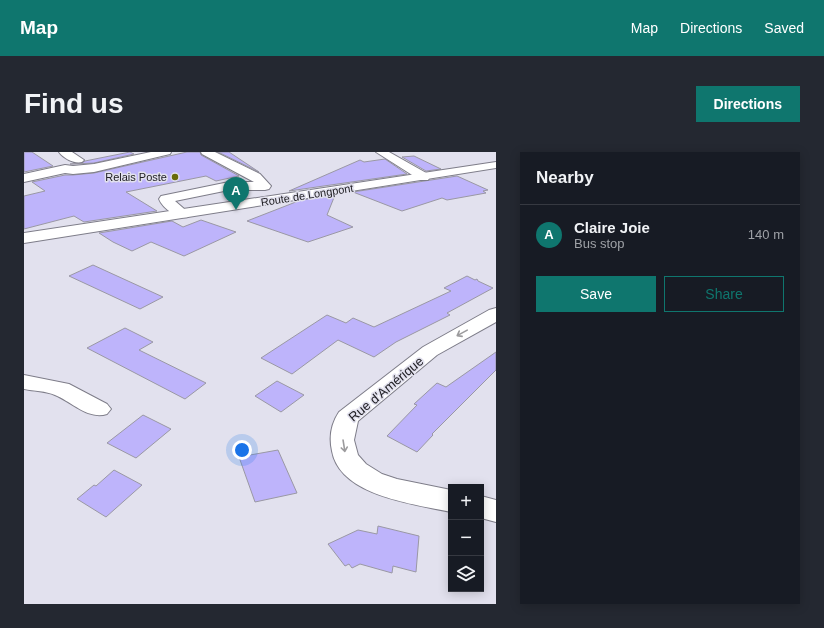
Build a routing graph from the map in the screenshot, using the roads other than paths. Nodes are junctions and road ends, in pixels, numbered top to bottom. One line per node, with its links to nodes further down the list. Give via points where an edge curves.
1 (64, 152): 6 (street)
2 (166, 152): 5 (street)
3 (206, 152): 12 (street, via 256,177)
4 (381, 152): 10 (street)
5 (117, 158): 6 (street); 8 (street, via 82,170); 9 (street)
6 (78, 160): 8 (street, via 69,163)
7 (496, 165): 10 (street, Route de Longpont)
8 (66, 169): 11 (street)
9 (130, 174)
10 (424, 177): 13 (street, Route de Longpont)
11 (24, 178)
12 (264, 185): 13 (street); 14 (street, via 229,186 166,199)
13 (276, 200): 14 (street, Route de Longpont)
14 (183, 214): 15 (street, Route de Longpont)
15 (24, 238)
16 (496, 314): 19 (street, Rue d'Amérique, one-way to 19, via 430,351 347,418 342,430 345,455 355,471 371,481 396,489)
17 (24, 382): 18 (street, via 61,389)
18 (99, 409)
19 (448, 500)
20 (484, 509): 21 (street)
21 (496, 511)

